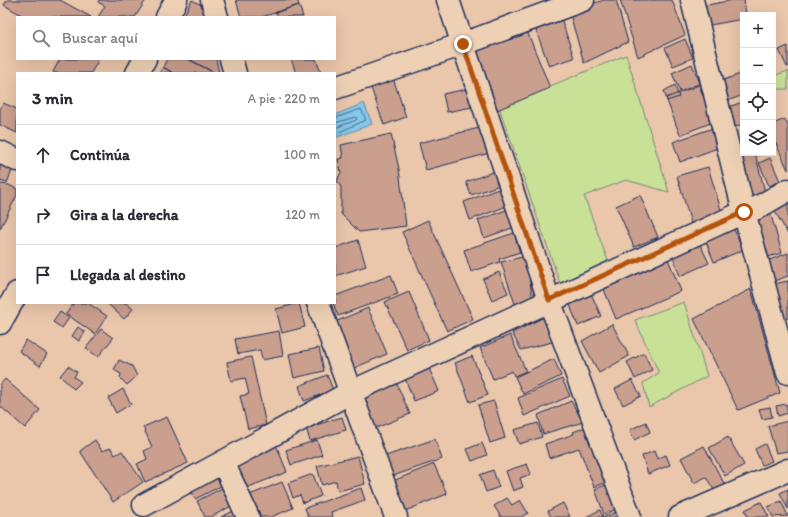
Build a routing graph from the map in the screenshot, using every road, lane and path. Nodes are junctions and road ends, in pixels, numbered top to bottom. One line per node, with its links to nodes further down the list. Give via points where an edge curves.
1 (176, 0): 6 (street)
2 (212, 0): 7 (street)
3 (448, 0): 8 (street)
4 (583, 0): 8 (street)
5 (692, 0): 17 (street)
6 (168, 16)
7 (218, 16)
8 (463, 44): 13 (street); 19 (street)
9 (144, 60): 11 (street)
10 (230, 60): 12 (street)
11 (138, 72)
12 (235, 72)
13 (336, 88)
14 (0, 152): 15 (street)
15 (16, 160)
16 (788, 190): 17 (street, via 755,209)
17 (744, 212): 19 (street); 22 (street)
18 (16, 295): 21 (street)
19 (549, 300): 23 (street); 29 (street)
20 (318, 304): 23 (street)
21 (0, 323)
22 (788, 373)
23 (351, 392): 24 (street); 28 (street)
24 (223, 462): 26 (street); 27 (street)
25 (788, 470): 30 (street)
26 (144, 505)
27 (248, 517)
28 (396, 517)
29 (630, 517)
30 (680, 517)

